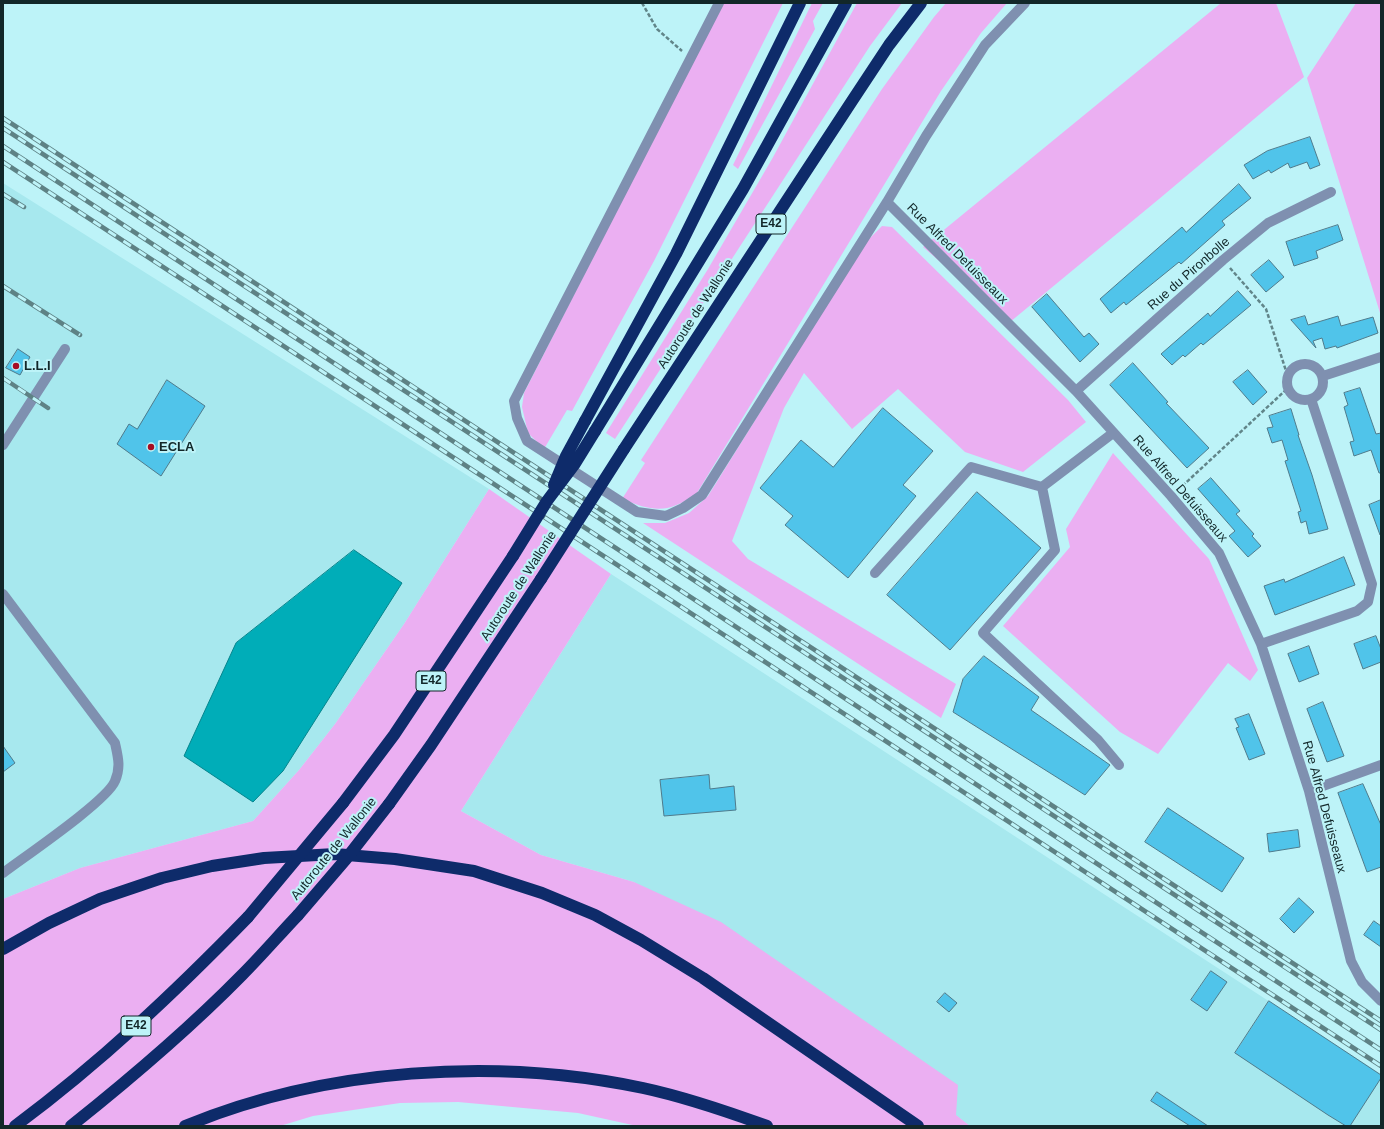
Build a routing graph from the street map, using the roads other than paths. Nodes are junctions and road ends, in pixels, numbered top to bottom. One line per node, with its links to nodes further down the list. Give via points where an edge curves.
1 (719, 3): 7 (street, via 514,401 517,418 527,441 637,512 666,516 683,508 702,495)
2 (800, 3): 16 (highway, bridge, via 676,254 566,456)
3 (846, 3): 16 (highway, Autoroute de Wallonie / E42, bridge, via 743,189 596,431)
4 (922, 3): 27 (highway, Autoroute de Wallonie / E42, bridge, via 889,45 541,579 389,804 346,859 242,976 124,1084)
5 (1026, 3): 7 (street, via 985,46 926,136)
6 (1331, 192): 11 (street, Rue du Pironbolle, via 1268,223)
7 (887, 202): 11 (street, Rue Alfred Defuisseaux)
8 (65, 349): 14 (street)
9 (1381, 358): 10 (street)
10 (1323, 376): 12 (street, via 1324,382 1320,393); 12 (street, via 1316,367 1305,364 1294,367 1288,377 1288,388 1291,393 1300,400)
11 (1076, 391): 13 (street, Rue Alfred Defuisseaux)
12 (1311, 399): 19 (street, via 1372,584 1371,590 1368,602 1357,611)
13 (1113, 433): 15 (street); 19 (street, Rue Alfred Defuisseaux, via 1219,553)
14 (3, 445)
15 (1042, 487): 17 (street, via 971,467); 20 (street, via 1055,550 983,632 1098,740)
16 (547, 501): 26 (highway, Autoroute de Wallonie / E42, bridge, via 394,735 343,803 248,917 160,1005 100,1058)
17 (875, 573)
18 (3, 594): 23 (street, via 115,742 120,765 115,783 101,799)
19 (1261, 644): 22 (street, Rue Alfred Defuisseaux)
20 (1119, 765)
21 (1381, 765): 22 (street)
22 (1309, 792): 25 (street, Rue Alfred Defuisseaux, via 1351,961 1362,982)
23 (3, 873)
24 (3, 949): 30 (highway, via 49,923 100,899 162,878 212,866 264,858 335,854 395,859 474,871 549,896 595,915 641,940 703,978)
25 (1381, 1001)
26 (15, 1126)
27 (71, 1126)
28 (185, 1126): 29 (highway, via 261,1100 323,1086 385,1076 449,1071 514,1071 582,1077 643,1088 707,1105)
29 (767, 1126)
30 (918, 1126)

